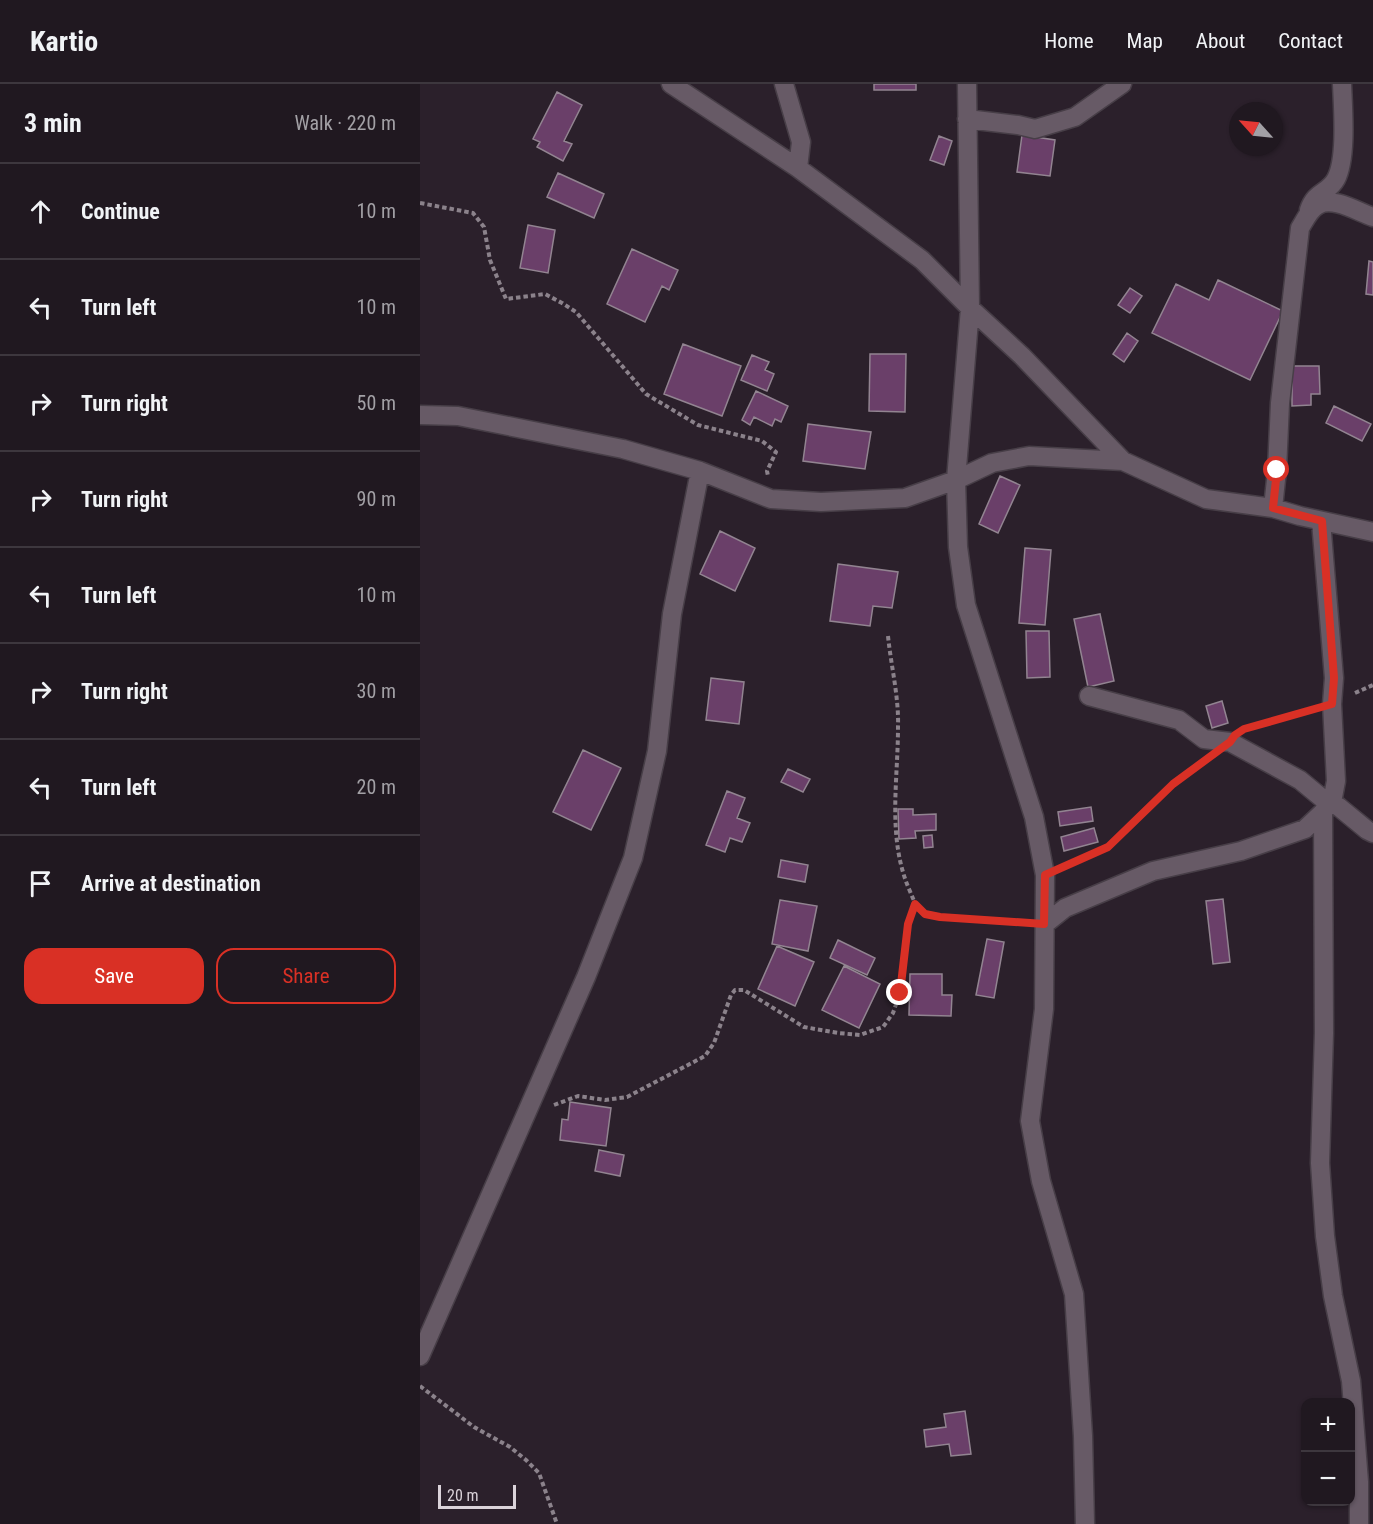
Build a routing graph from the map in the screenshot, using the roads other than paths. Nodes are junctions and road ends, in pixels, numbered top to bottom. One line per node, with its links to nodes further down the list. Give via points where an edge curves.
1 (671, 84): 7 (street)
2 (784, 84): 7 (street, via 801,142)
3 (967, 84): 6 (street)
4 (1122, 84): 6 (street, via 1075,117 1035,129)
5 (1342, 84): 8 (street, via 1342,160 1334,182 1313,200)
6 (967, 119): 10 (street)
7 (798, 168): 10 (street, via 922,260)
8 (1308, 215): 9 (street, via 1318,204 1334,202); 15 (street, via 1300,228 1291,297)
9 (1373, 217)
10 (970, 308): 12 (street); 14 (street)
11 (420, 415): 13 (street, via 458,416 623,449)
12 (1123, 461): 14 (street, via 1029,456 993,463); 15 (street, via 1206,499)
13 (700, 471): 14 (street, via 771,499 821,502 905,498); 22 (street, via 672,614 657,751 633,858 586,977)
14 (956, 480): 21 (street, via 957,547 966,605 1034,817 1045,875)
15 (1273, 508): 16 (street)
16 (1322, 521): 17 (street); 19 (street, via 1334,678 1336,781)
17 (1373, 532)
18 (1089, 696): 19 (street, via 1179,720 1203,739 1230,742 1300,780)
19 (1326, 807): 20 (street, via 1339,807); 21 (street, via 1305,829 1241,851 1153,871 1065,908); 24 (street, via 1320,1163 1333,1296 1351,1381)
20 (1373, 833)
21 (1044, 924): 23 (street, via 1044,1009 1030,1121 1041,1181 1074,1294)
22 (420, 1356)
23 (1085, 1524)
24 (1359, 1524)

